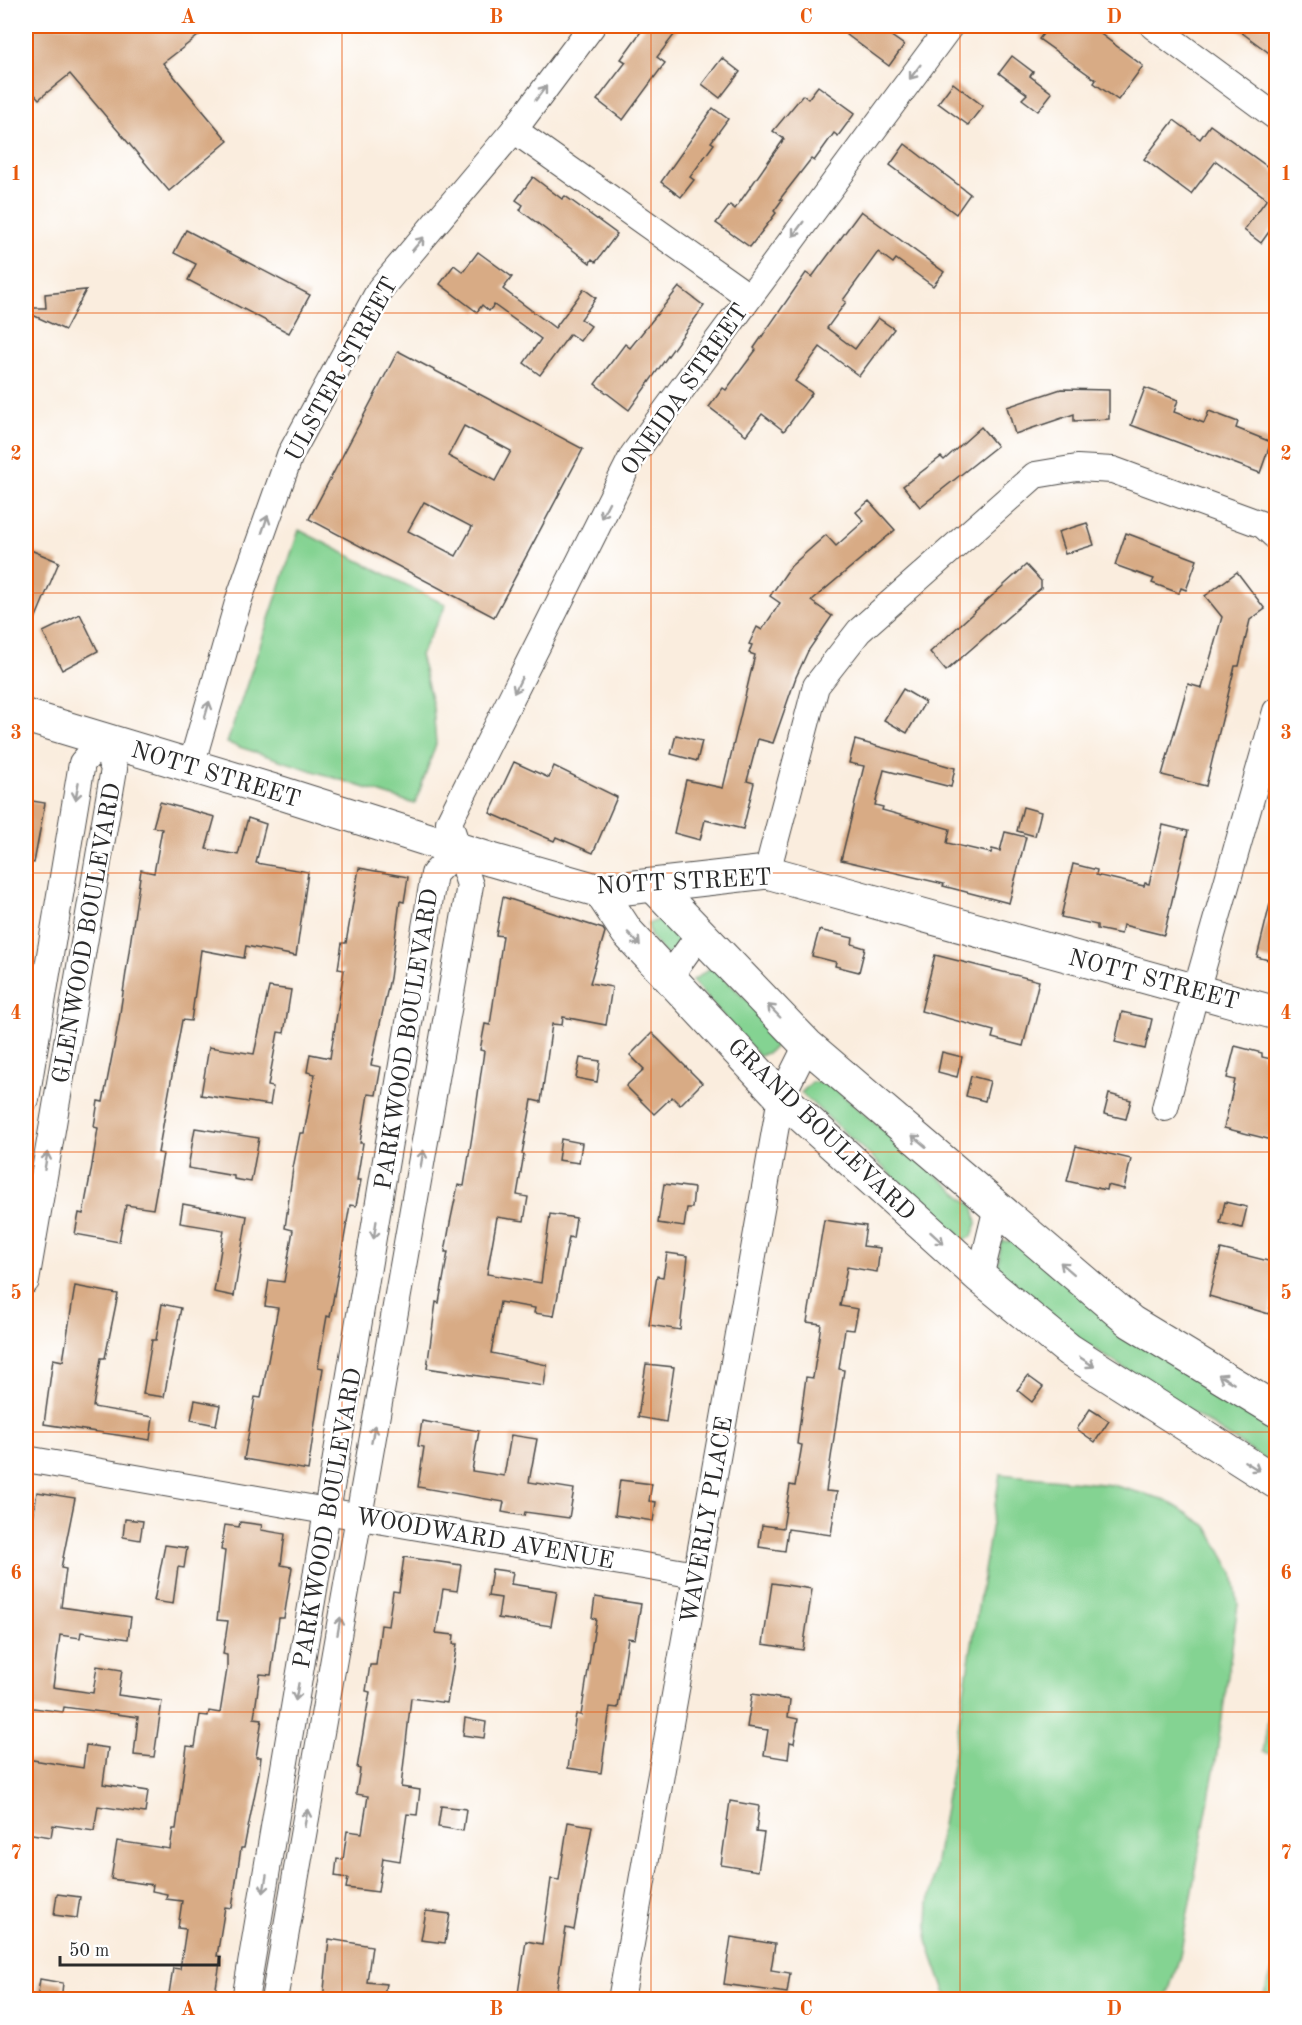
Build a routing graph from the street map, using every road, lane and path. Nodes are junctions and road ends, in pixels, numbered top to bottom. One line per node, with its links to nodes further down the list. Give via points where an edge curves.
1 (592, 26): 5 (street, ULSTER STREET, one-way to 1)
2 (950, 26): 6 (street, ONEIDA STREET, one-way to 6)
3 (1153, 26): 4 (street)
4 (1276, 117)
5 (514, 130): 6 (street); 11 (street, ULSTER STREET, one-way to 5, via 239,599 290,455 380,289)
6 (748, 296): 12 (street, ONEIDA STREET, one-way to 12, via 633,455 449,822)
7 (1276, 537): 13 (street, via 1263,525 1113,470 1077,468 1035,476 859,631 816,686)
8 (1276, 711): 18 (street)
9 (26, 716): 10 (street, NOTT STREET)
10 (102, 741): 11 (street, NOTT STREET); 22 (street, GLENWOOD BOULEVARD, one-way to 22, via 82,763); 26 (street, GLENWOOD BOULEVARD, one-way to 10, via 114,769)
11 (191, 766): 12 (street, NOTT STREET)
12 (457, 850): 15 (street, NOTT STREET); 30 (street, PARKWOOD BOULEVARD, one-way to 30, via 434,874); 31 (street, PARKWOOD BOULEVARD, one-way to 12, via 470,885)
13 (767, 872): 14 (street, NOTT STREET); 18 (street, NOTT STREET)
14 (654, 886): 15 (street, NOTT STREET); 16 (street, GRAND BOULEVARD)
15 (600, 891): 17 (street, GRAND BOULEVARD, one-way to 17, via 627,932)
16 (699, 935): 17 (street); 20 (street, GRAND BOULEVARD, one-way to 16)
17 (669, 977): 21 (street, GRAND BOULEVARD)
18 (1196, 991): 19 (street, NOTT STREET); 23 (street)
19 (1276, 1013)
20 (807, 1045): 21 (street, WAVERLY PLACE); 24 (street, GRAND BOULEVARD, one-way to 20)
21 (781, 1097): 25 (street, GRAND BOULEVARD, one-way to 25); 32 (street, WAVERLY PLACE)
22 (26, 1099)
23 (1165, 1108)
24 (997, 1207): 25 (street); 27 (street, GRAND BOULEVARD, one-way to 24, via 1131,1322)
25 (980, 1277): 29 (street, GRAND BOULEVARD, one-way to 29, via 1070,1350)
26 (26, 1281)
27 (1276, 1410)
28 (26, 1459): 30 (street, WOODWARD AVENUE)
29 (1276, 1482)
30 (328, 1511): 31 (street, WOODWARD AVENUE); 33 (street, PARKWOOD BOULEVARD, one-way to 33)
31 (358, 1516): 32 (street, WOODWARD AVENUE); 34 (street, PARKWOOD BOULEVARD, one-way to 31)
32 (696, 1575): 35 (street, WAVERLY PLACE)
33 (245, 2000)
34 (274, 2000)
35 (621, 2000)

